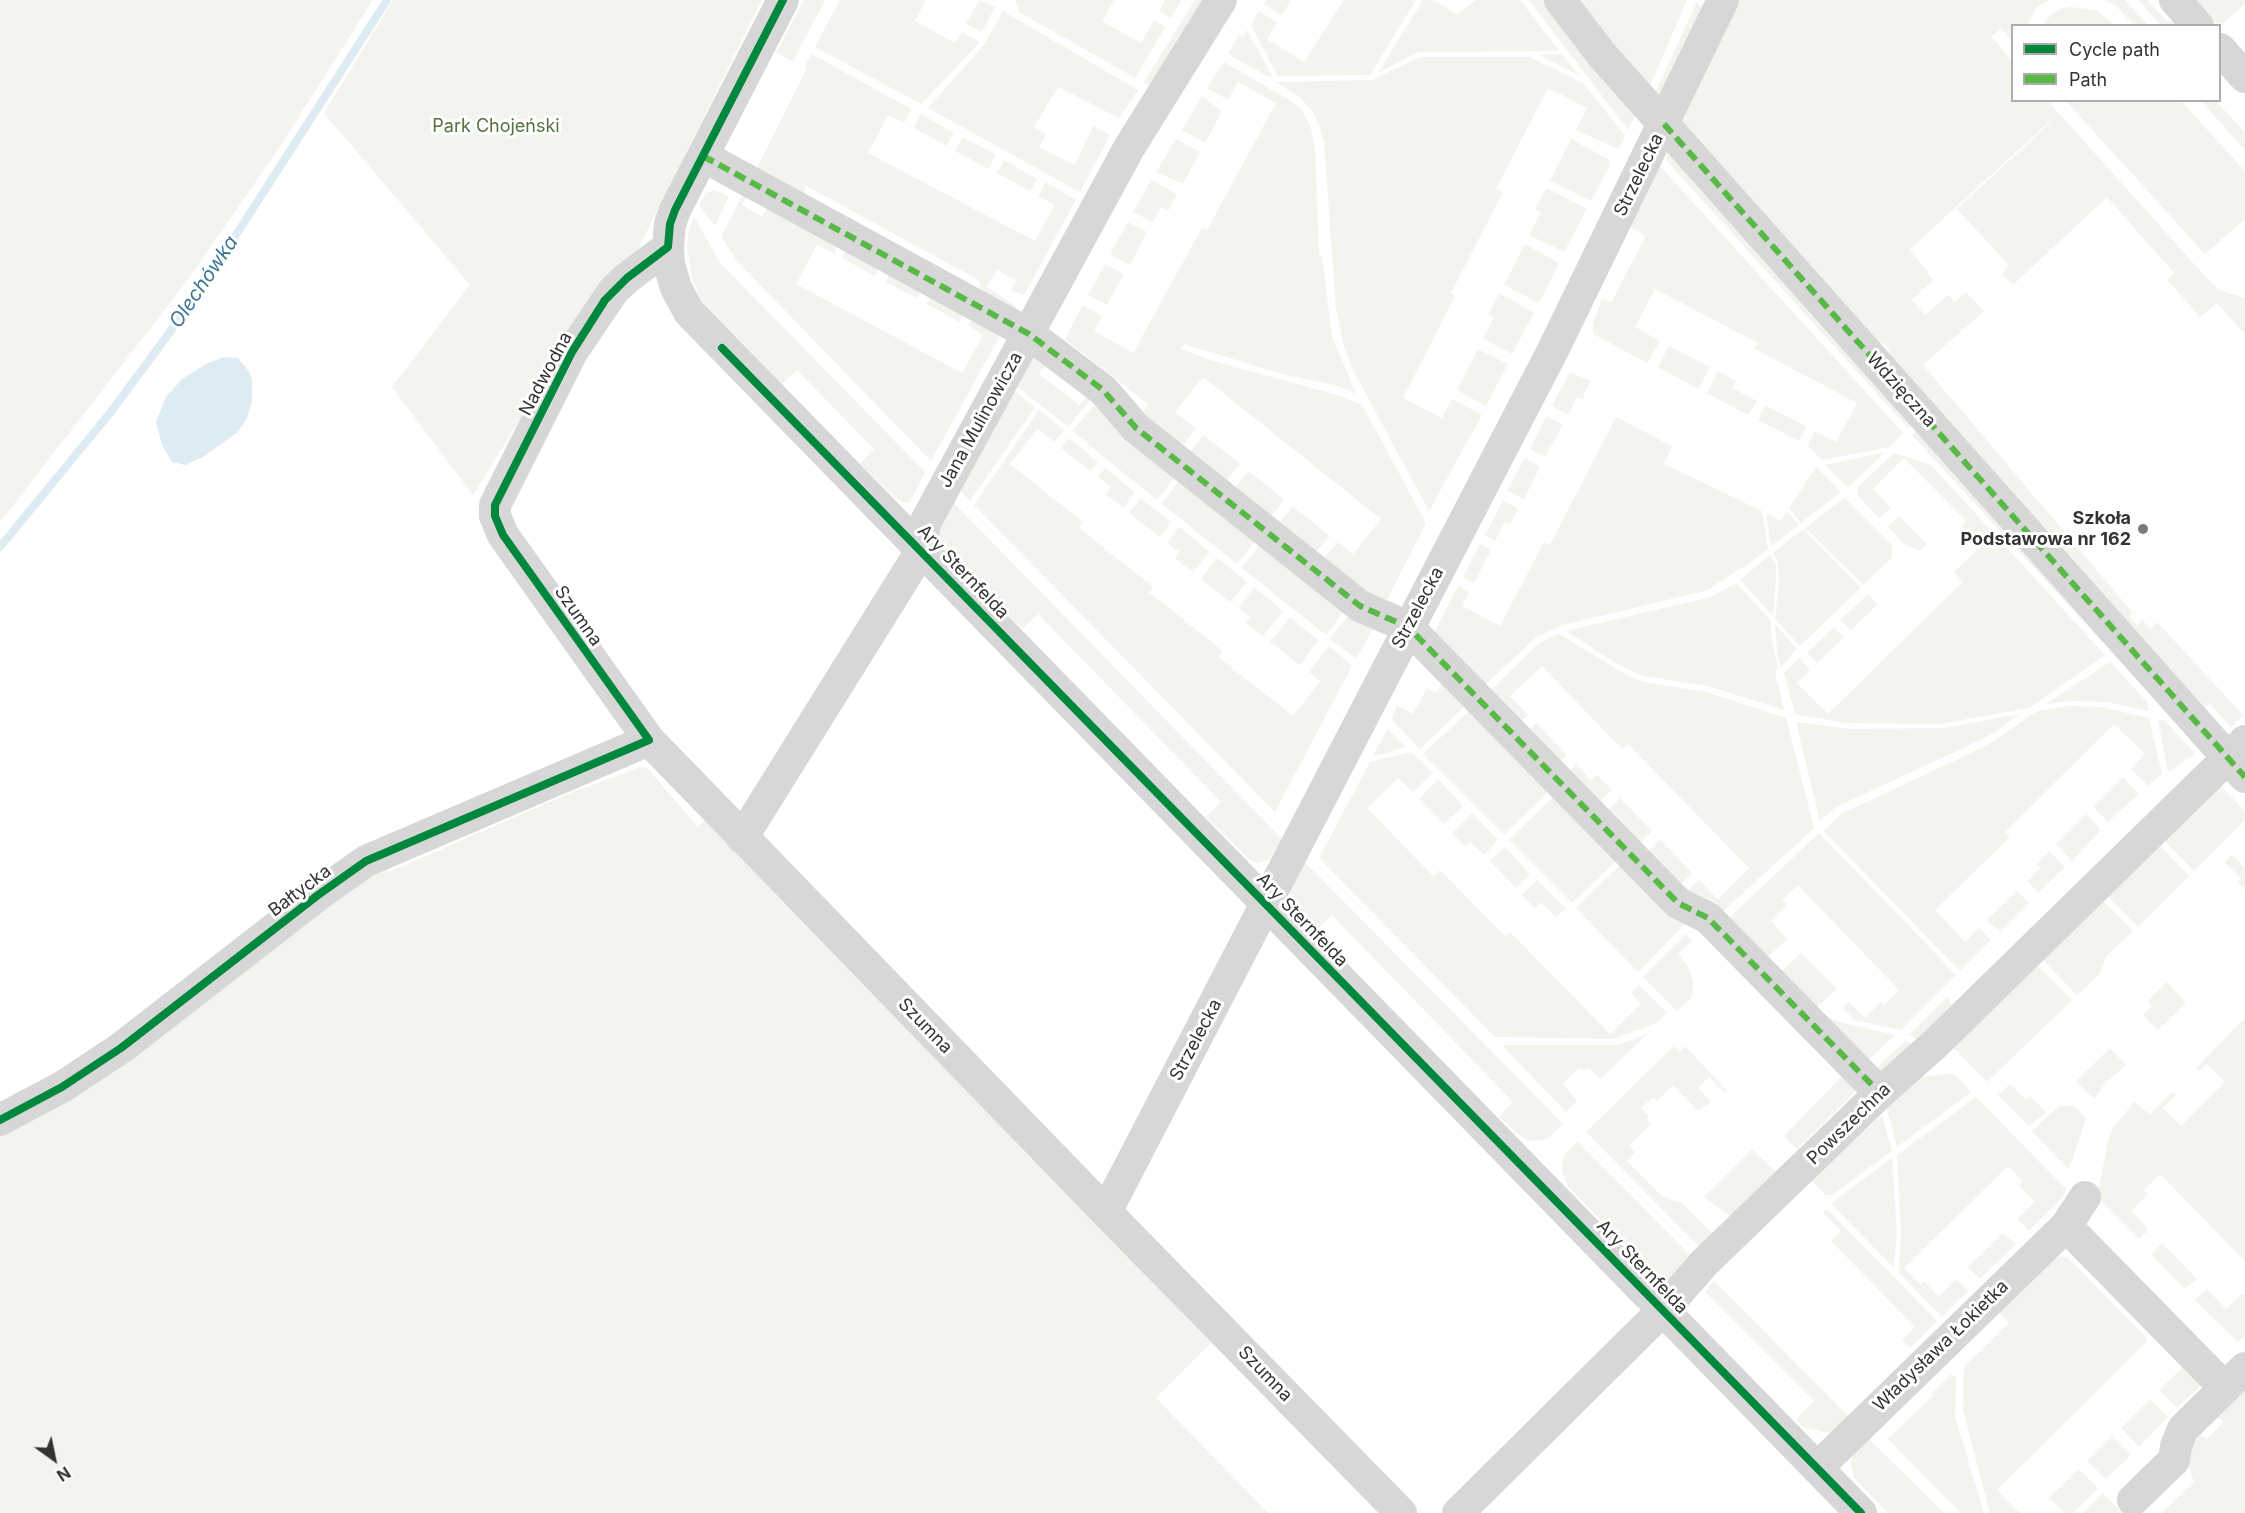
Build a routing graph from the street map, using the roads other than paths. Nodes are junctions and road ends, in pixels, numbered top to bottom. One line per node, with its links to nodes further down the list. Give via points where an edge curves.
1 (783, 0): 10 (street, Ary Sternfelda)
2 (1221, 0): 12 (street, Jana Mulinowicza, via 1129,148)
3 (1560, 0): 9 (street, Wdzięczna, via 1602,55)
4 (1723, 0): 9 (street, Strzelecka)
5 (2175, 0): 6 (street)
6 (2196, 24)
7 (2221, 50): 8 (street)
8 (2245, 77)
9 (1664, 124): 15 (street, Strzelecka, via 1553,350); 17 (street, Wdzięczna)
10 (703, 156): 11 (street, Ary Sternfelda, via 675,210); 12 (street)
11 (668, 247): 13 (street, Nadwodna, via 605,300 572,352); 14 (street, Ary Sternfelda, via 676,288 689,312)
12 (1029, 334): 14 (street, Jana Mulinowicza, via 925,523); 15 (street, via 1102,390 1136,428 1360,606)
13 (495, 505): 16 (street, Szumna, via 502,535)
14 (921, 551): 18 (street, Jana Mulinowicza); 19 (street, Ary Sternfelda)
15 (1408, 627): 19 (street, Strzelecka); 20 (street, via 1678,903 1708,918)
16 (649, 740): 18 (street, Szumna); 21 (street, Bałtycka, via 366,861 121,1048 62,1087)
17 (2239, 758): 20 (street, Powszechna)
18 (742, 838): 23 (street, Szumna)
19 (1266, 904): 23 (street, Strzelecka); 25 (street, Ary Sternfelda)
20 (1880, 1093): 25 (street, Powszechna, via 1704,1263)
21 (0, 1120)
22 (2085, 1197): 24 (street, Władysława Łokietka)
23 (1106, 1212): 29 (street, Szumna)
24 (2066, 1226): 26 (street); 27 (street, Władysława Łokietka)
25 (1664, 1310): 27 (street, Ary Sternfelda); 30 (street, Powszechna)
26 (2235, 1378): 28 (street, via 2183,1429 2174,1460)
27 (1817, 1468): 31 (street, Ary Sternfelda)
28 (2133, 1500)
29 (1401, 1513)
30 (1458, 1513)
31 (1861, 1513)

